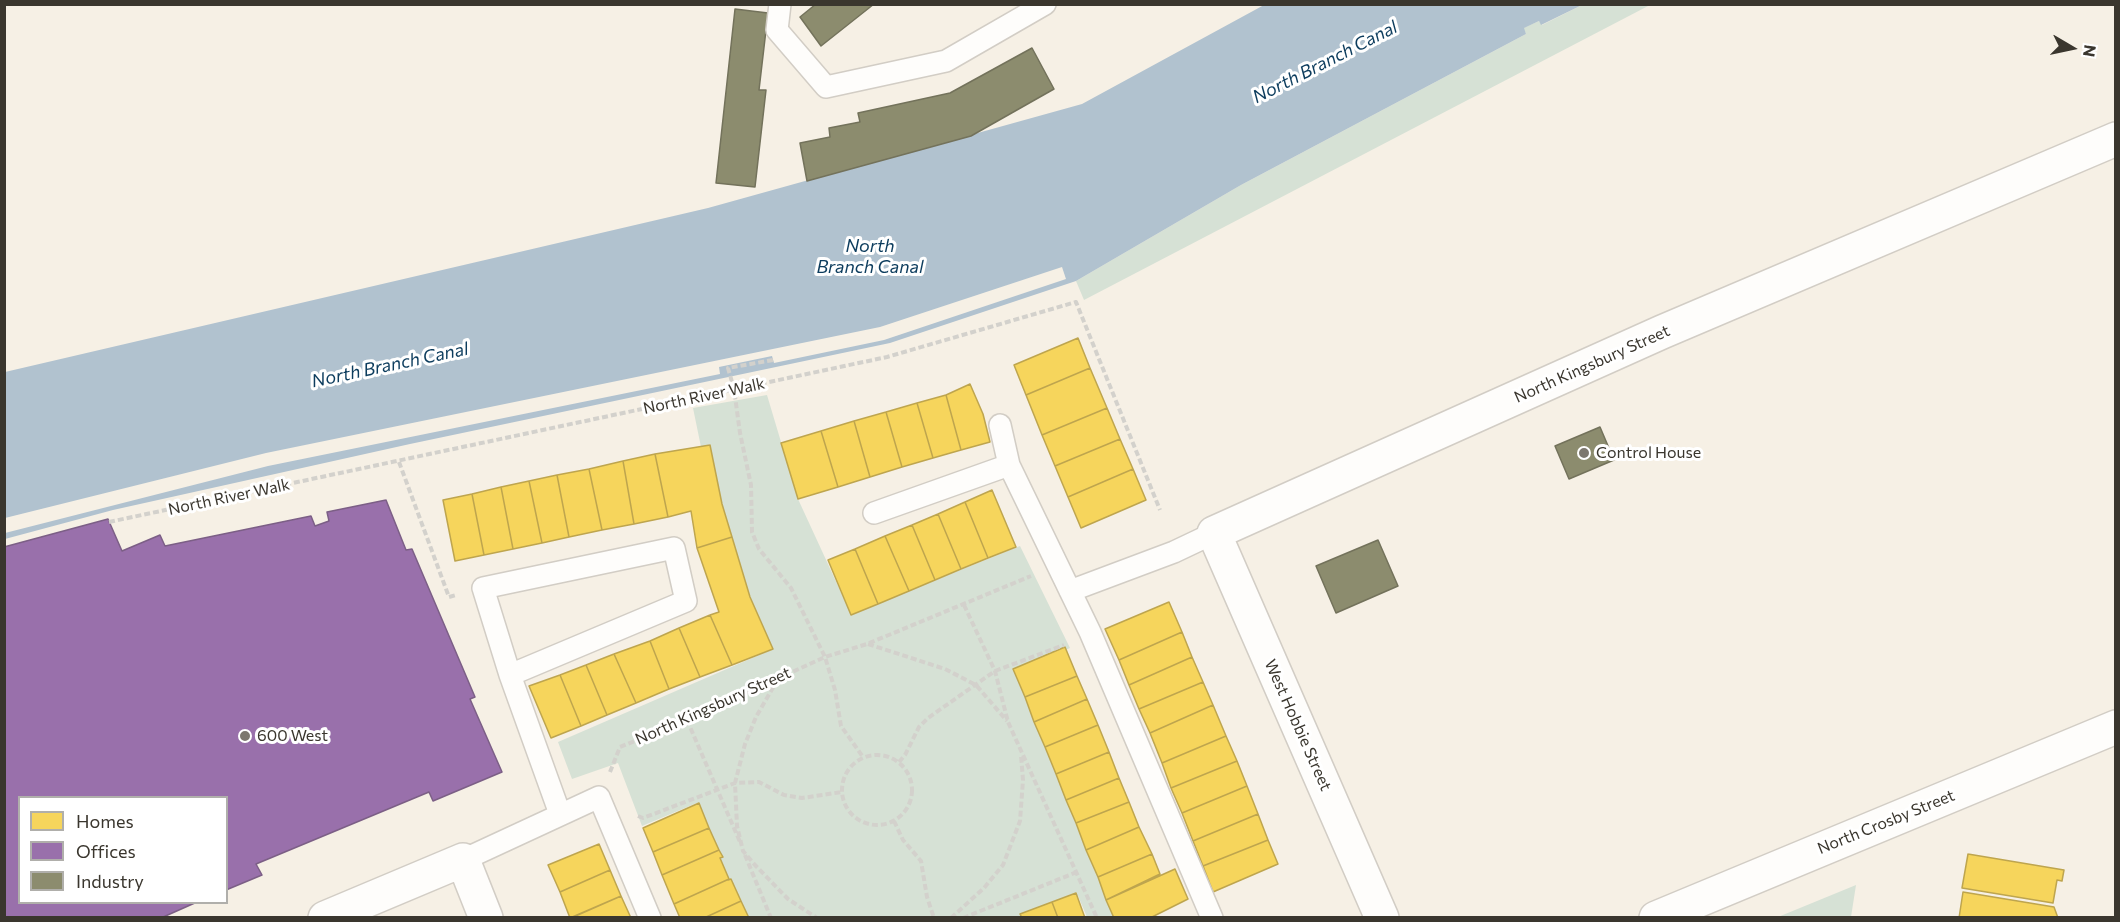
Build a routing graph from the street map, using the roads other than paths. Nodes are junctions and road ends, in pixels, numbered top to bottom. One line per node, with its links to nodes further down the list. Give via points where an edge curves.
1 (780, 4): 2 (lane, via 777,30 826,87 946,61)
2 (1045, 4)
3 (2115, 139): 7 (street, North Kingsbury Street, via 1662,332)
4 (1000, 425): 5 (lane)
5 (1009, 465): 6 (lane); 8 (lane)
6 (874, 513)
7 (1214, 533): 8 (lane, North Kingsbury Street); 17 (street, West Hobbie Street)
8 (1070, 591): 16 (lane)
9 (510, 675): 9 (lane, via 483,588 674,548 686,601); 11 (lane)
10 (2115, 727): 18 (street, North Crosby Street)
11 (560, 814): 12 (lane); 15 (lane, via 599,797)
12 (463, 860): 13 (street); 14 (street)
13 (325, 918)
14 (486, 918)
15 (650, 918)
16 (1212, 918)
17 (1382, 918)
18 (1656, 918)

